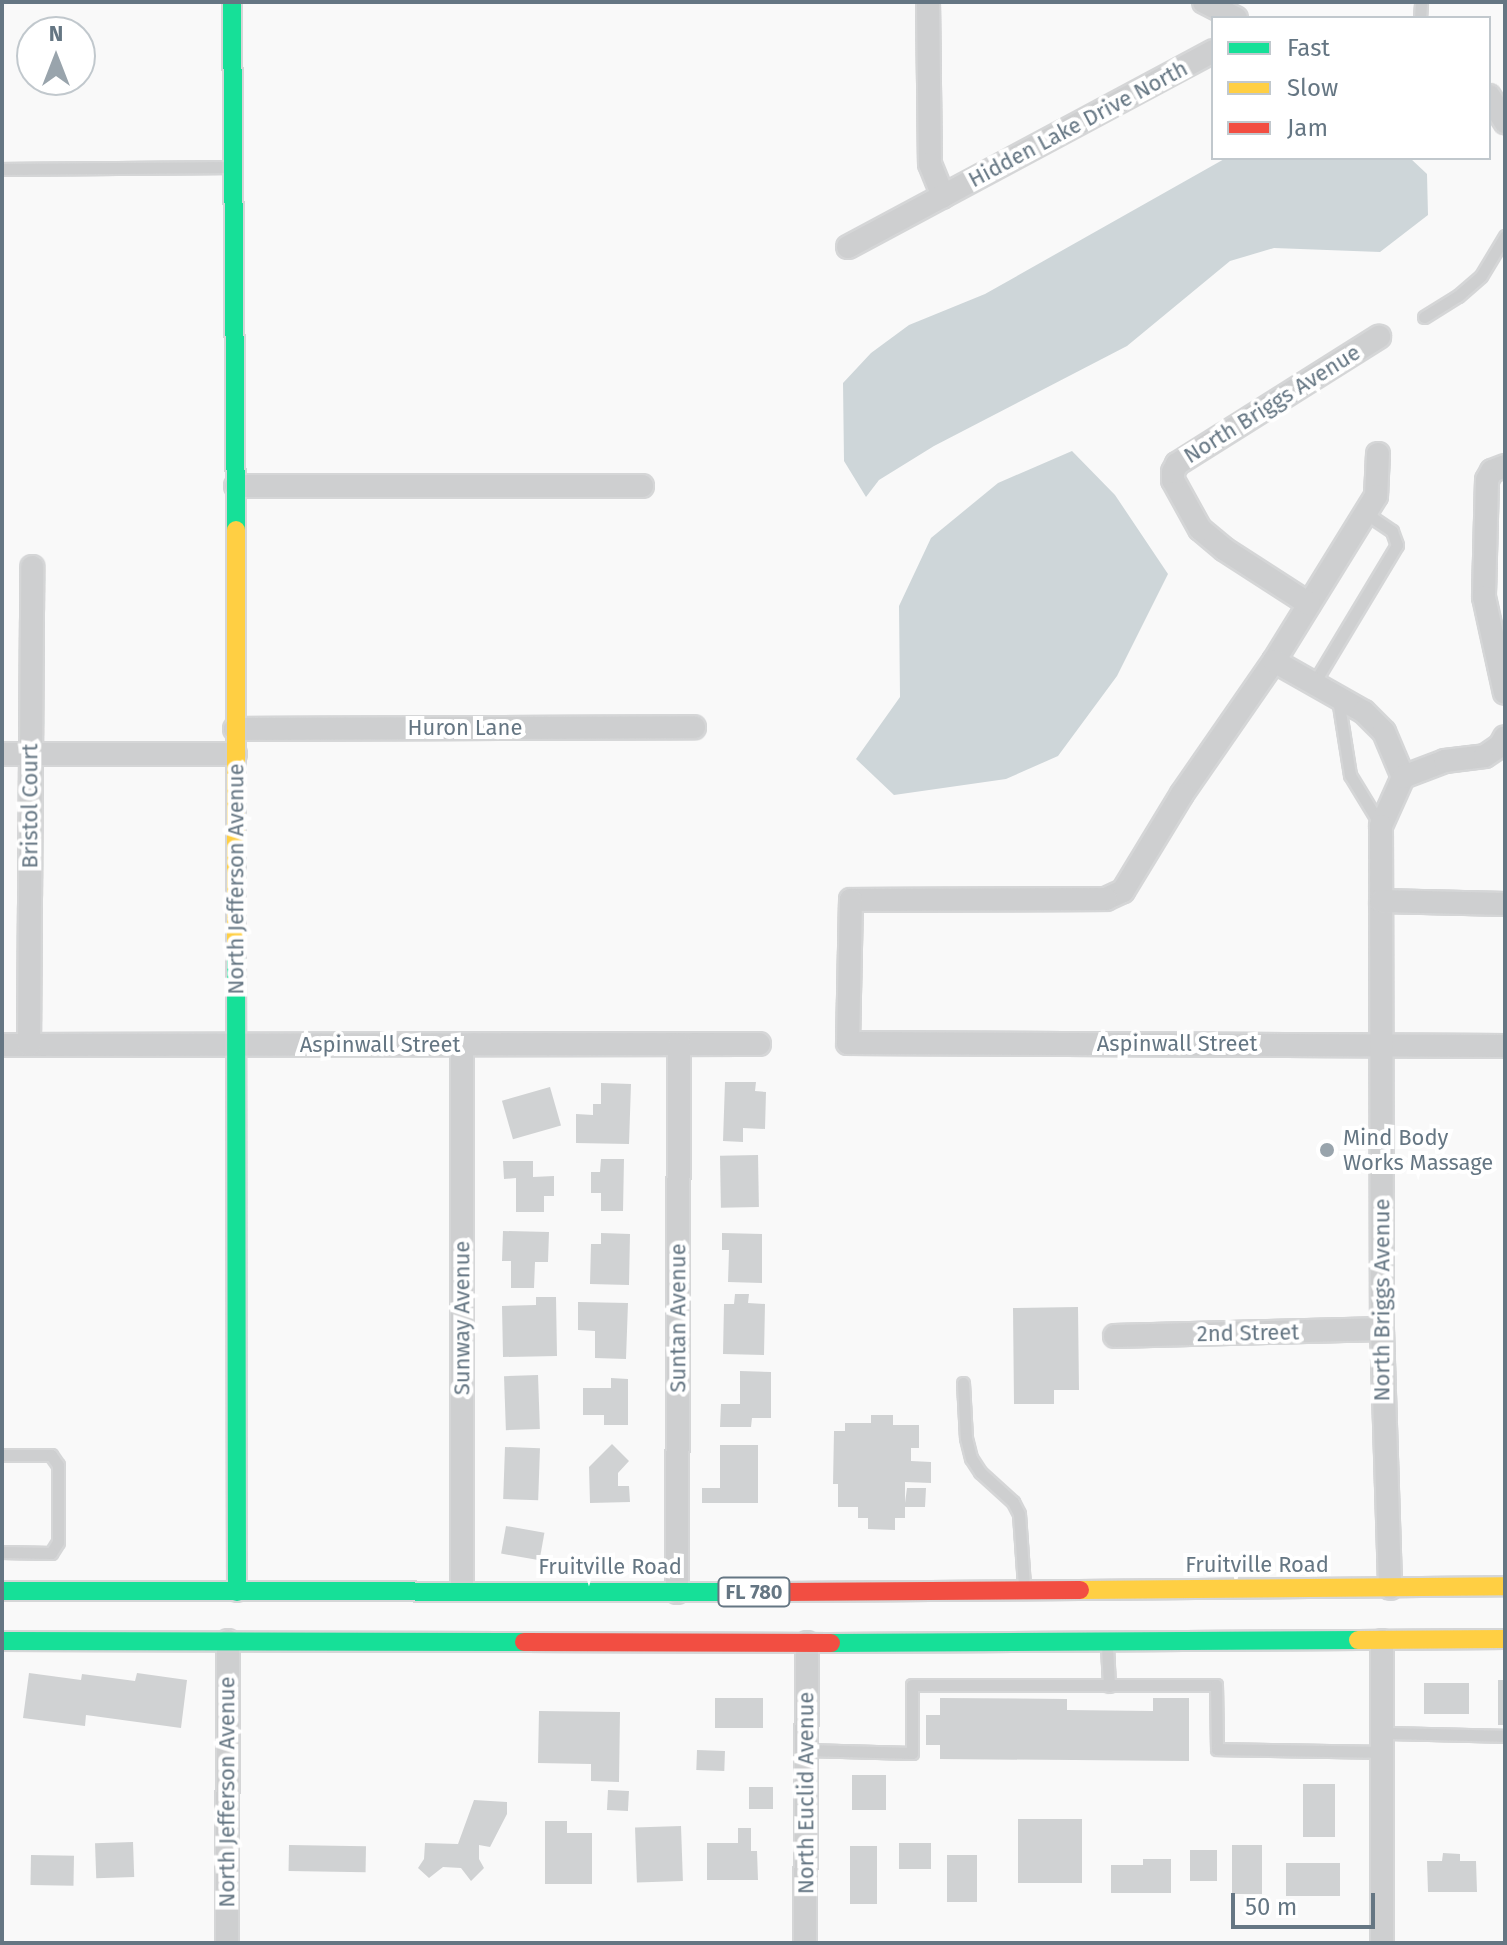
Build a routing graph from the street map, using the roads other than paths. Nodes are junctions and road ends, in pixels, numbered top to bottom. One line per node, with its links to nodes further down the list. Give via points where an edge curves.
1 (232, 2): 8 (main road, North Jefferson Avenue)
2 (928, 2): 10 (street, via 930,164)
3 (1204, 2): 4 (street)
4 (1232, 16)
5 (1211, 52): 10 (street, Hidden Lake Drive North)
6 (1491, 99): 7 (street)
7 (1505, 122)
8 (232, 167): 9 (lane); 17 (main road, North Jefferson Avenue)
9 (2, 169)
10 (943, 197): 12 (street, Hidden Lake Drive North)
11 (1505, 236): 13 (lane, via 1481,276)
12 (848, 247)
13 (1424, 317)
14 (1379, 337): 21 (street, North Briggs Avenue, via 1177,464 1173,472 1200,529)
15 (1378, 454): 19 (street, via 1376,496)
16 (1499, 469): 24 (street, via 1485,501 1484,597)
17 (236, 486): 18 (street); 27 (main road, North Jefferson Avenue)
18 (642, 486)
19 (1365, 513): 21 (street); 23 (lane, via 1392,531 1397,545)
20 (32, 567): 30 (street, Bristol Court)
21 (1309, 604): 22 (street)
22 (1274, 661): 23 (street); 41 (street, Aspinwall Street, via 1115,896 849,901 848,1043)
23 (1314, 683): 25 (street)
24 (1505, 693)
25 (1337, 695): 32 (street, via 1384,732); 33 (lane, via 1350,775)
26 (694, 727): 27 (street, Huron Lane)
27 (235, 729): 31 (main road, North Jefferson Avenue)
28 (1505, 737): 32 (street, via 1485,756 1445,761)
29 (2, 754): 30 (street)
30 (30, 754): 31 (street); 40 (street, Bristol Court)
31 (235, 754): 36 (main road, North Jefferson Avenue)
32 (1403, 777): 33 (street, North Briggs Avenue)
33 (1381, 826): 34 (street, North Briggs Avenue)
34 (1381, 901): 35 (street); 41 (street, North Briggs Avenue)
35 (1505, 904)
36 (236, 1044): 40 (street, Aspinwall Street); 42 (street, Aspinwall Street); 53 (main road, North Jefferson Avenue)
37 (679, 1044): 38 (street, Aspinwall Street); 42 (street, Aspinwall Street); 54 (street, Suntan Avenue)
38 (759, 1044)
39 (2, 1045): 40 (street, Aspinwall Street)
40 (29, 1045)
41 (1381, 1045): 43 (street, Aspinwall Street); 44 (street, North Briggs Avenue)
42 (462, 1046): 50 (street, Sunway Avenue)
43 (1505, 1046)
44 (1382, 1329): 45 (street, 2nd Street); 55 (street, North Briggs Avenue)
45 (1115, 1336)
46 (963, 1383): 51 (lane, via 971,1458 1019,1514)
47 (2, 1455): 48 (lane, via 51,1455 58,1465 58,1542 51,1553)
48 (2, 1552)
49 (1505, 1586): 55 (main road, Fruitville Road / FL 780)
50 (462, 1590): 53 (main road, Fruitville Road / FL 780); 54 (main road, Fruitville Road / FL 780)
51 (1025, 1590): 54 (main road, Fruitville Road / FL 780); 55 (main road, Fruitville Road / FL 780)
52 (2, 1591): 53 (main road, Fruitville Road / FL 780)
53 (237, 1592)
54 (677, 1592)
55 (1383, 1597)
56 (1347, 1622): 60 (main road)
57 (1505, 1639): 61 (main road)
58 (2, 1641): 59 (main road)
59 (228, 1641): 63 (main road); 68 (street, North Jefferson Avenue)
60 (1275, 1641): 61 (main road); 62 (main road)
61 (1382, 1641): 66 (street)
62 (1107, 1642): 63 (main road); 64 (lane)
63 (807, 1643): 67 (street, North Euclid Avenue)
64 (1109, 1686): 66 (lane, via 1216,1685 1217,1749); 67 (lane, via 912,1685 912,1753)
65 (1505, 1736): 66 (lane)
66 (1383, 1743): 70 (street)
67 (806, 1750): 69 (street, North Euclid Avenue)
68 (227, 1943)
69 (805, 1943)
70 (1382, 1943)

